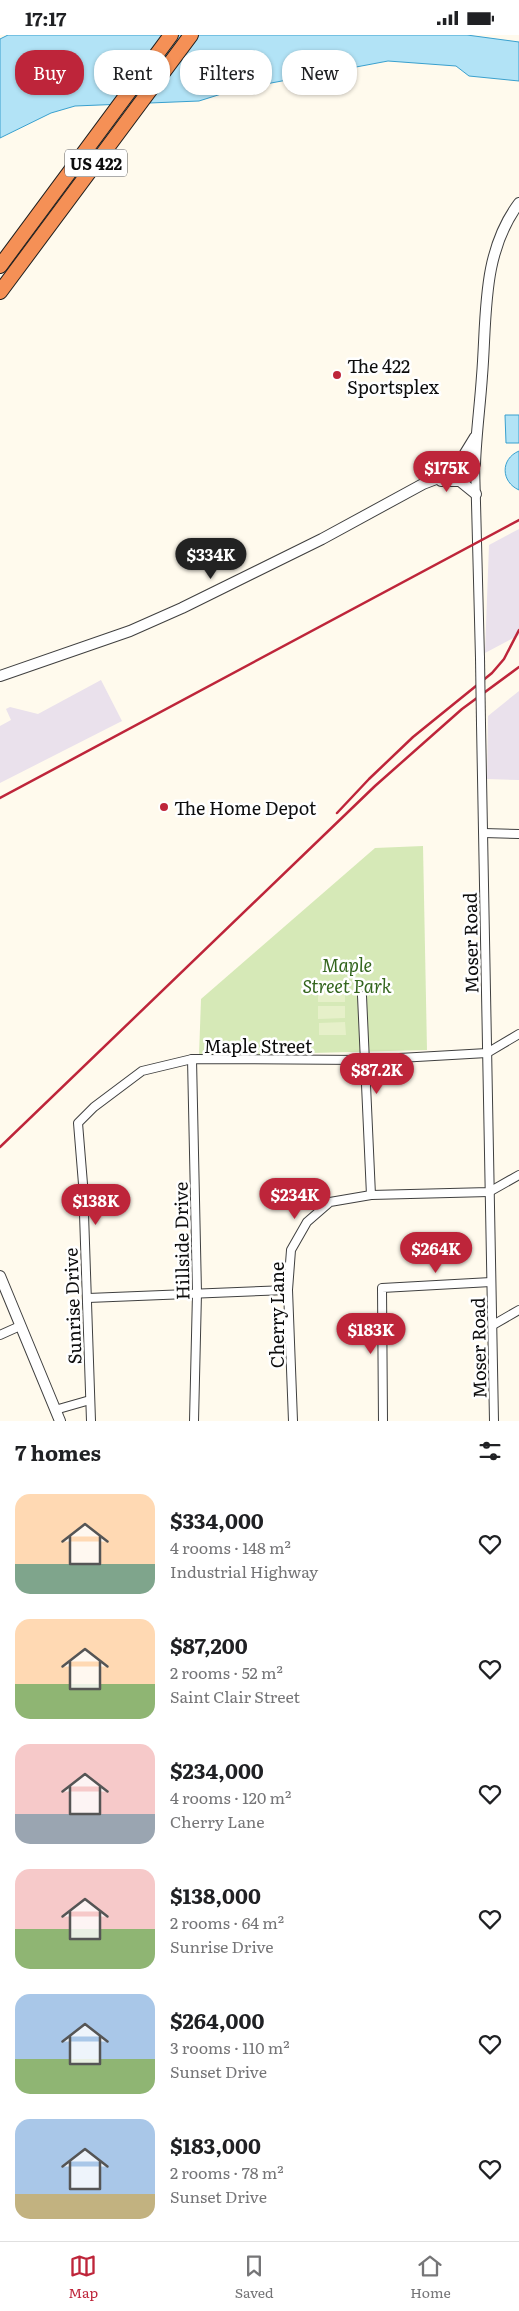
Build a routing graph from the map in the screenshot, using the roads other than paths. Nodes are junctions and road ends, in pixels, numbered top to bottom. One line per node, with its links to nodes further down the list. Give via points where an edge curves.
1 (171, 35): 4 (highway, US 422)
2 (191, 35): 5 (highway, US 422)
3 (519, 203): 6 (street, via 497,244 488,283)
4 (0, 266)
5 (0, 292)
6 (476, 434): 7 (street); 8 (street, via 464,455)
7 (475, 464): 8 (street); 9 (street, Moser Road)
8 (423, 485): 9 (street, via 451,479 460,481); 10 (street, via 182,608 130,631)
9 (476, 494): 11 (street, Moser Road, bridge)
10 (0, 676)
11 (484, 833): 12 (street); 15 (street, Moser Road)
12 (519, 834)
13 (362, 996): 17 (street)
14 (519, 1034): 15 (street, Maple Street)
15 (486, 1053): 17 (street, Maple Street); 20 (street, Moser Road)
16 (192, 1059): 17 (street, Maple Street); 18 (street, Maple Street); 25 (street, Hillside Drive)
17 (364, 1060): 21 (street)
18 (142, 1071): 26 (street, Sunrise Drive, via 78,1123)
19 (519, 1175): 20 (street)
20 (488, 1192): 21 (street, Cherry Lane); 23 (street, Moser Road)
21 (371, 1195): 24 (street, Cherry Lane, via 330,1202 307,1222 291,1250)
22 (0, 1276): 29 (street)
23 (491, 1282): 28 (street, Moser Road); 37 (street, via 382,1289)
24 (288, 1290): 25 (street); 36 (street, Cherry Lane)
25 (197, 1293): 26 (street); 35 (street, Hillside Drive)
26 (88, 1298): 31 (street, Sunrise Drive)
27 (519, 1310): 28 (street)
28 (493, 1325): 38 (street, Moser Road)
29 (20, 1326): 30 (street); 32 (street)
30 (0, 1335)
31 (90, 1401): 32 (street); 34 (street, Sunrise Drive)
32 (55, 1410): 33 (street)
33 (60, 1421)
34 (91, 1421)
35 (194, 1421)
36 (293, 1421)
37 (383, 1421)
38 (494, 1421)

